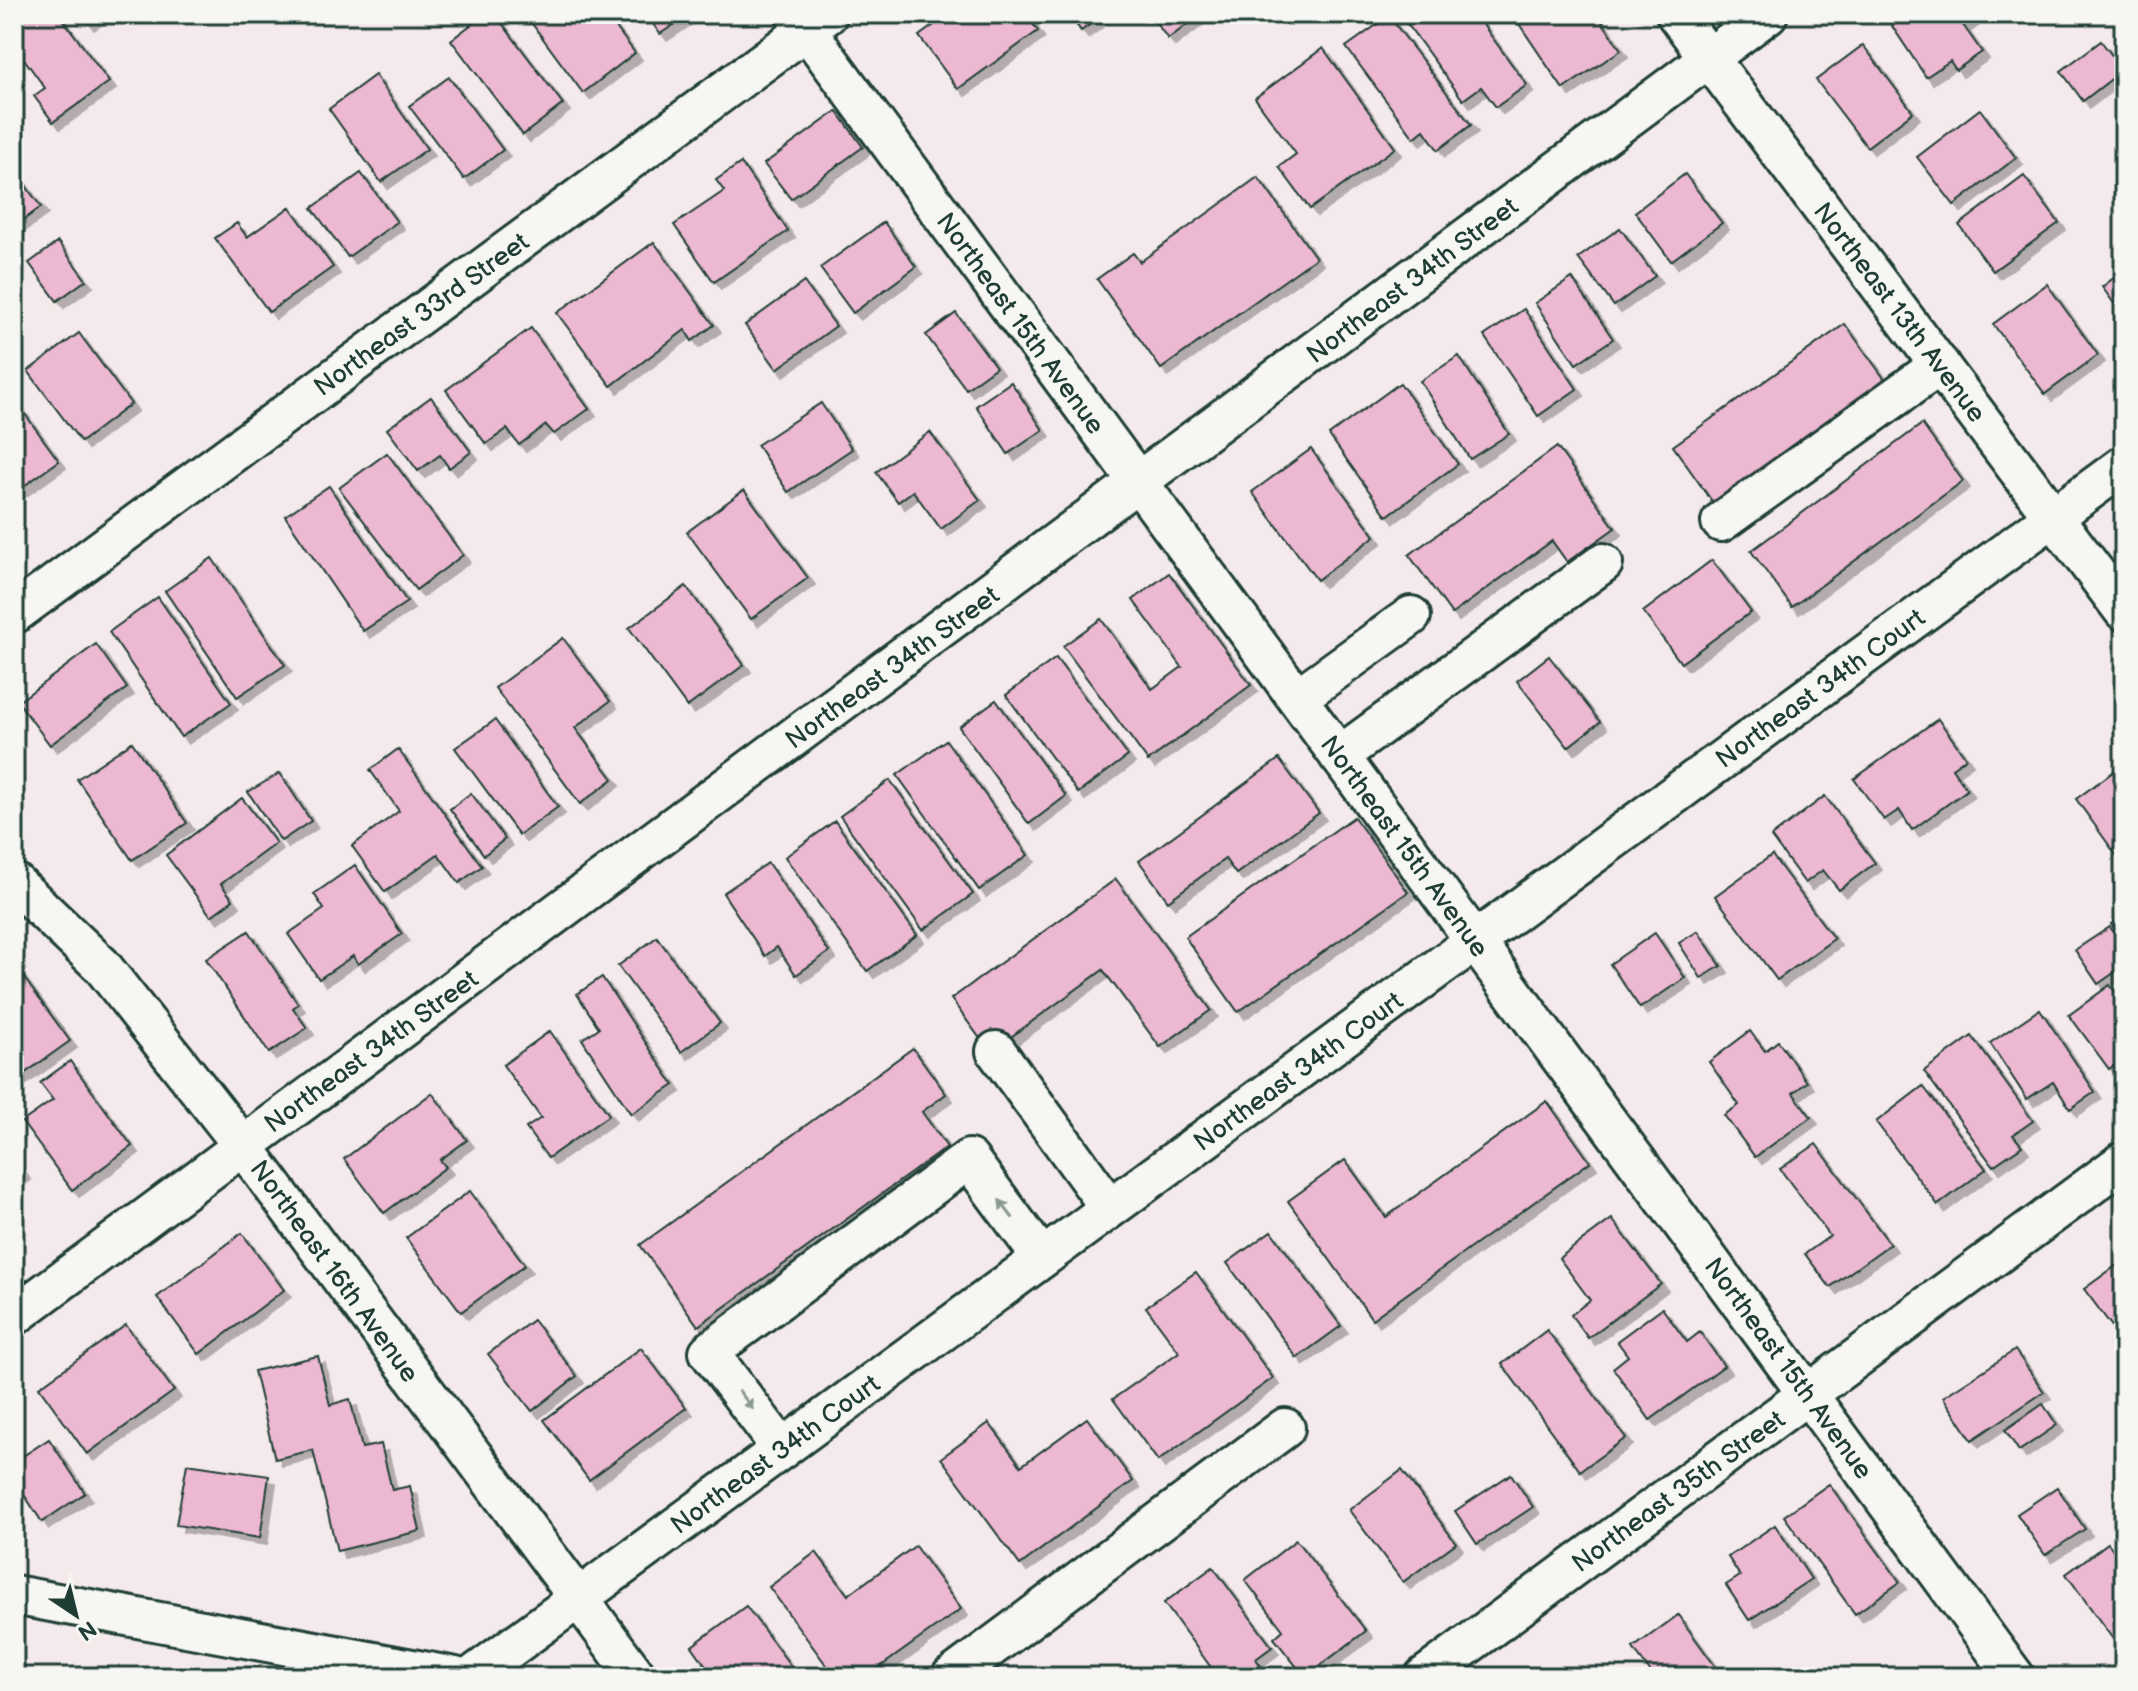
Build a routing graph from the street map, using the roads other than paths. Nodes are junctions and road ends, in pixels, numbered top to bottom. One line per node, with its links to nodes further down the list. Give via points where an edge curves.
1 (1676, 14): 4 (street, Northeast 13th Avenue)
2 (1768, 14): 4 (street, Northeast 34th Street)
3 (810, 19): 7 (street, Northeast 15th Avenue); 12 (street, Northeast 33rd Street)
4 (1709, 58): 5 (street, Northeast 13th Avenue); 7 (street, Northeast 34th Street)
5 (1940, 365): 8 (street, Northeast 13th Avenue); 9 (street)
6 (2124, 465): 8 (street, Northeast 34th Court)
7 (1139, 484): 14 (street, Northeast 15th Avenue); 19 (street, Northeast 34th Street)
8 (2054, 517): 11 (street, Northeast 13th Avenue); 17 (street, Northeast 34th Court)
9 (1721, 522)
10 (1603, 563): 15 (street)
11 (2124, 611)
12 (14, 614)
13 (1411, 616): 14 (street)
14 (1297, 698): 15 (street, Northeast 15th Avenue)
15 (1339, 756): 17 (street, Northeast 15th Avenue)
16 (14, 882): 19 (street, Northeast 16th Avenue, via 102,966)
17 (1475, 941): 21 (street, Northeast 34th Court); 24 (street, Northeast 15th Avenue)
18 (996, 1051): 21 (street)
19 (243, 1146): 23 (street, Northeast 34th Street); 28 (street, Northeast 16th Avenue)
20 (2124, 1161): 24 (street, Northeast 35th Street)
21 (1110, 1208): 22 (street, Northeast 34th Court)
22 (1042, 1258): 26 (street, Northeast 34th Court); 26 (street, one-way to 26, via 969,1159 709,1352)
23 (14, 1316)
24 (1808, 1395): 33 (street, Northeast 35th Street); 34 (street, Northeast 15th Avenue)
25 (1285, 1428): 32 (street)
26 (782, 1449): 28 (street, Northeast 34th Court)
27 (14, 1595): 29 (street)
28 (576, 1599): 30 (street, Northeast 34th Court); 31 (street, Northeast 16th Avenue)
29 (455, 1677)
30 (471, 1677)
31 (637, 1677)
32 (951, 1677)
33 (1424, 1677)
34 (2015, 1677)

